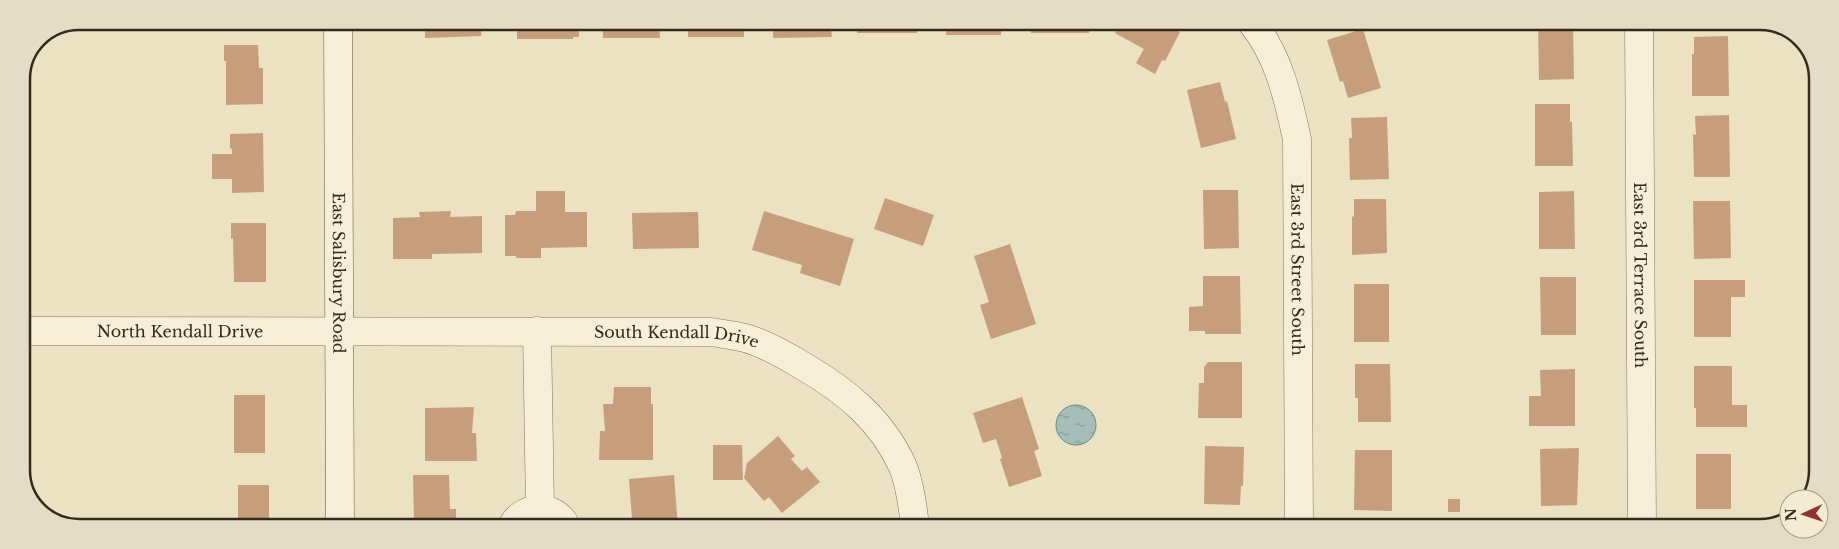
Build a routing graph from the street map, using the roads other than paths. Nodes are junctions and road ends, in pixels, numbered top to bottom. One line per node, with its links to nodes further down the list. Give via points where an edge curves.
1 (338, 30): 5 (street, East Salisbury Road)
2 (1258, 30): 12 (street, East 3rd Street South, via 1285,86 1296,139)
3 (1639, 30): 13 (street, East 3rd Terrace South)
4 (30, 331): 5 (street, North Kendall Drive)
5 (339, 331): 6 (street, South Kendall Drive); 8 (street, East Salisbury Road)
6 (537, 331): 7 (street); 11 (street, South Kendall Drive, via 711,332 745,338 770,348 834,384 865,410 890,442 903,469)
7 (540, 509): 9 (street, via 526,512); 10 (street, via 553,512)
8 (340, 519)
9 (516, 519)
10 (561, 519)
11 (914, 519)
12 (1299, 519)
13 (1642, 519)

